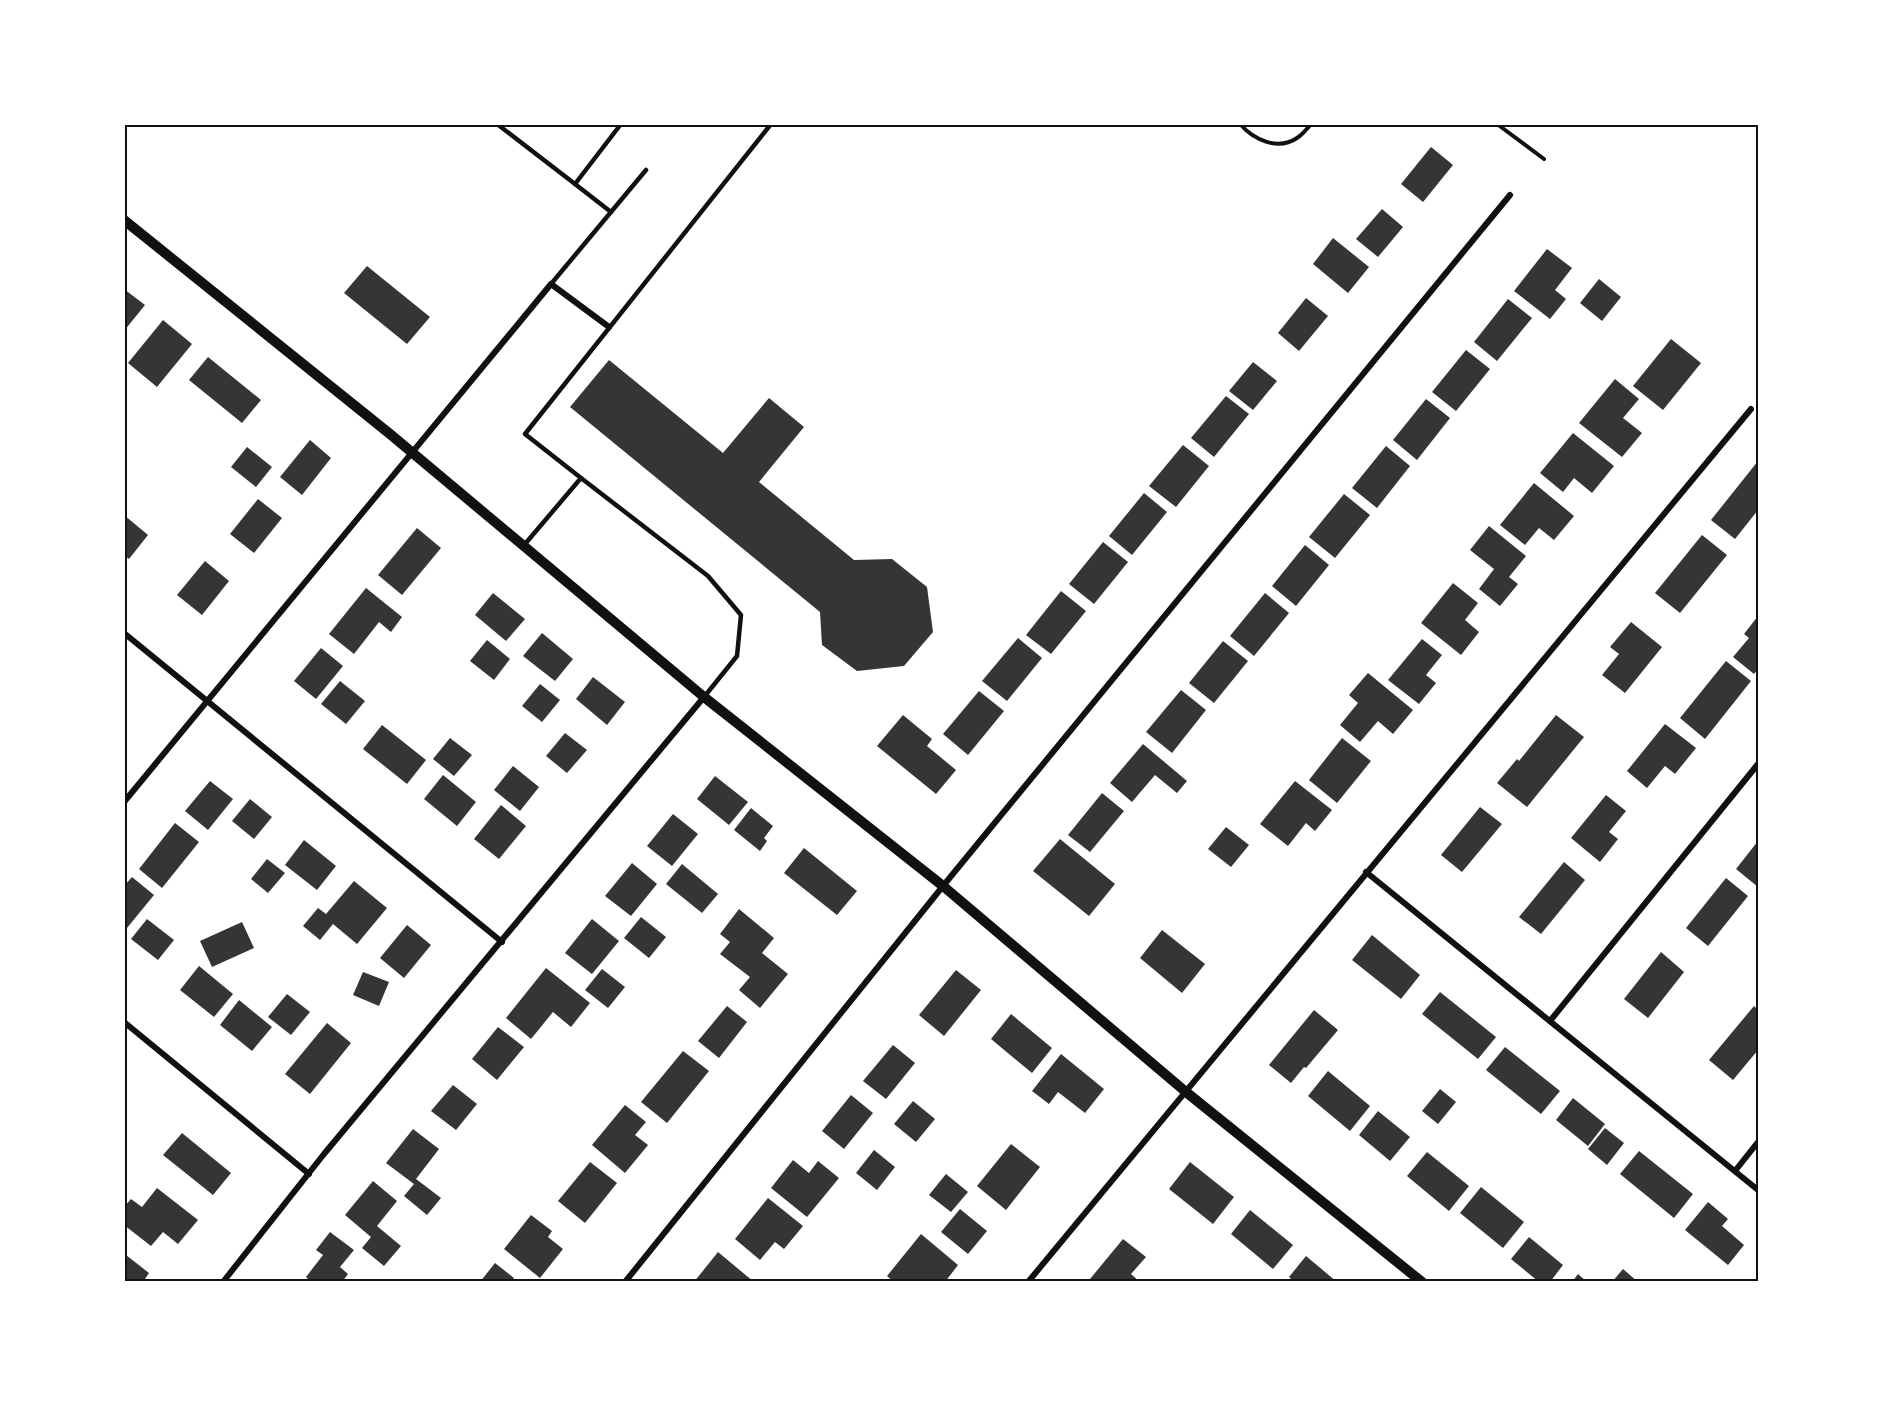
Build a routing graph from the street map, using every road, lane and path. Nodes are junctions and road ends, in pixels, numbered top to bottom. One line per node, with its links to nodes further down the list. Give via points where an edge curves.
1 (497, 124): 9 (lane)
2 (621, 124): 9 (lane)
3 (771, 124): 14 (lane)
4 (1240, 124): 5 (path, via 1263,141 1281,145 1297,138)
5 (1311, 124)
6 (1497, 124): 7 (path)
7 (1544, 159)
8 (646, 170): 11 (lane)
9 (575, 184): 11 (lane)
10 (1510, 195): 25 (street)
11 (610, 212): 13 (lane)
12 (124, 220): 16 (street)
13 (551, 284): 14 (street); 16 (street)
14 (609, 327): 17 (lane, via 525,434)
15 (1751, 409): 24 (street)
16 (413, 453): 18 (street); 21 (street)
17 (581, 478): 18 (lane); 20 (lane, via 708,576 741,615 737,656)
18 (524, 545): 20 (street)
19 (124, 633): 21 (street)
20 (704, 697): 25 (street); 26 (street)
21 (208, 700): 23 (street); 26 (street)
22 (1758, 764): 27 (street)
23 (124, 802)
24 (1366, 872): 27 (street); 29 (street)
25 (943, 886): 29 (street); 35 (street)
26 (502, 942): 32 (street)
27 (1550, 1021): 31 (street)
28 (124, 1022): 32 (street)
29 (1186, 1092): 36 (street); 37 (street)
30 (1758, 1142): 31 (street)
31 (1735, 1171): 33 (street)
32 (309, 1174): 34 (street)
33 (1758, 1190)
34 (223, 1281)
35 (626, 1281)
36 (1028, 1281)
37 (1422, 1281)

